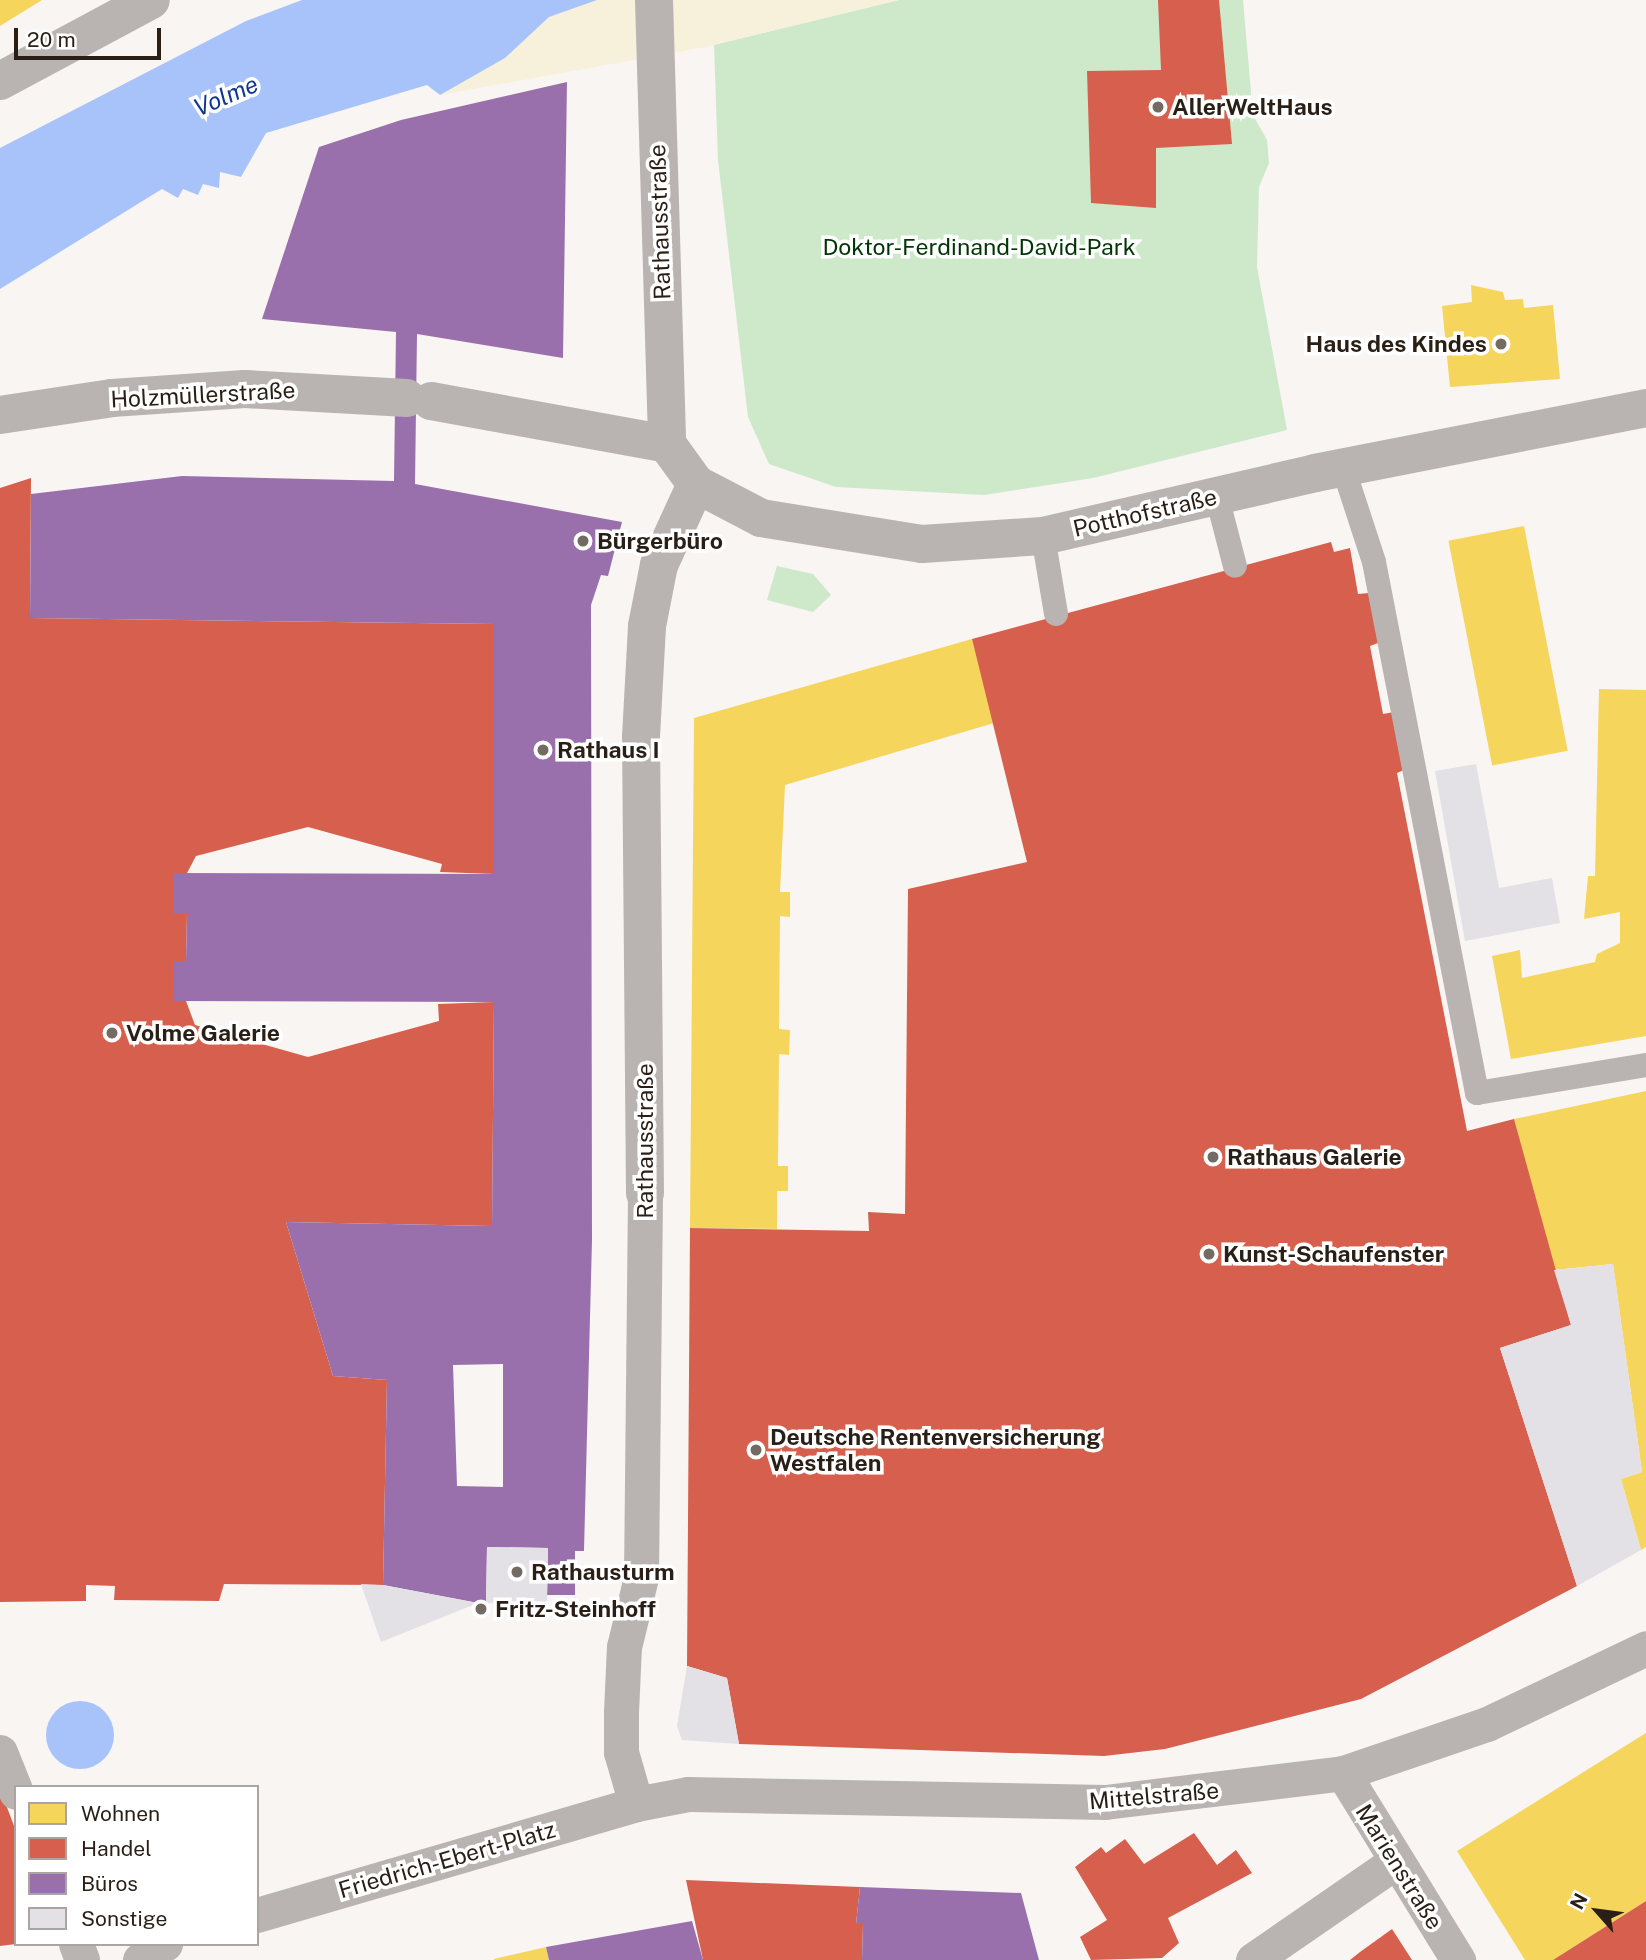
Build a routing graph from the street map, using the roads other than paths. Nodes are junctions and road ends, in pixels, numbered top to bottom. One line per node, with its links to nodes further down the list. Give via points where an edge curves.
1 (151, 0): 3 (street)
2 (653, 0): 6 (street, Rathausstraße)
3 (0, 81)
4 (1646, 408): 7 (street, Potthofstraße)
5 (0, 415): 6 (street, Holzmüllerstraße, via 112,398 245,389 419,399)
6 (667, 444): 8 (street, Potthofstraße)
7 (1343, 467): 9 (street, Potthofstraße); 13 (lane, via 1374,562 1477,1093)
8 (696, 484): 10 (street, Potthofstraße, via 761,518 873,541); 14 (street, Rathausstraße, via 659,565 647,626 641,737)
9 (1217, 497): 10 (street, Potthofstraße); 11 (lane)
10 (1043, 536): 12 (lane)
11 (1235, 566)
12 (1056, 614)
13 (1646, 1065)
14 (645, 1193): 19 (street, Rathausstraße, via 641,1577 624,1647 621,1712 621,1752)
15 (1646, 1648): 17 (street, Mittelstraße, via 1487,1724)
16 (0, 1752): 18 (street)
17 (1343, 1773): 19 (street, Mittelstraße, via 1105,1802 754,1792); 20 (street, Marienstraße)
18 (14, 1787)
19 (636, 1804): 21 (street, Friedrich-Ebert-Platz)
20 (1395, 1862): 24 (street); 25 (street, Marienstraße)
21 (259, 1914)
22 (161, 1946): 23 (street)
23 (140, 1960)
24 (1253, 1960)
25 (1458, 1960)

